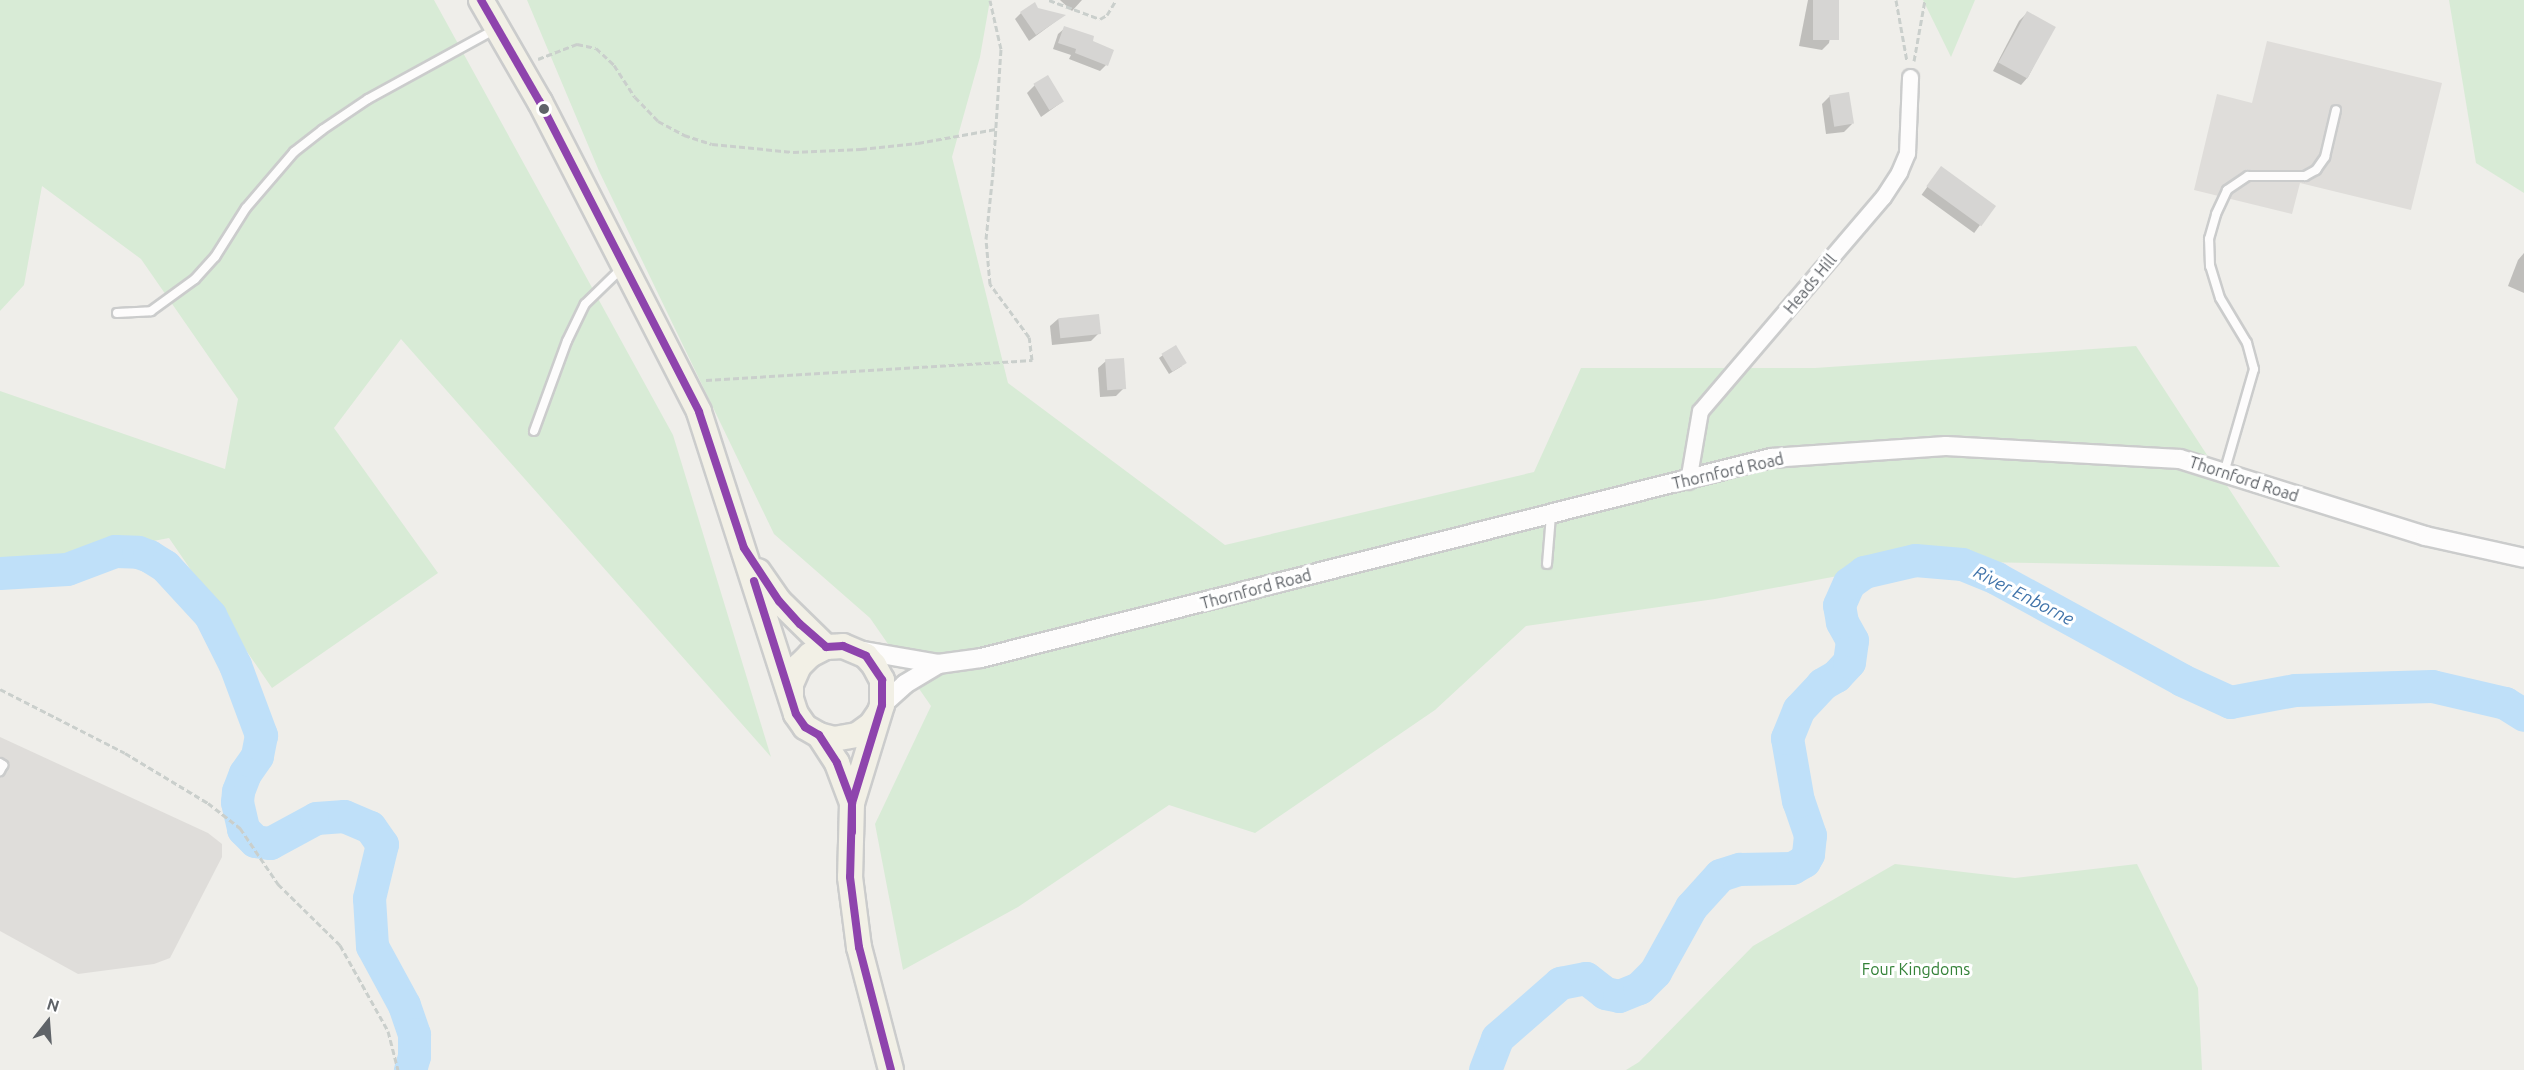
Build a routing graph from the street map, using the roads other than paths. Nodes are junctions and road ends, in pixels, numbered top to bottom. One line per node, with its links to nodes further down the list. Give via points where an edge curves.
1 (482, 0): 2 (highway)
2 (498, 28): 5 (highway); 6 (lane, via 368,99 322,130 294,152 246,208 215,257 195,279 151,311)
3 (1910, 77): 9 (street, Heads Hill, via 1907,153 1899,172 1868,214 1700,411)
4 (2336, 111): 8 (lane, via 2325,157 2316,170 2306,176 2248,176 2227,190 2216,214 2209,239 2210,266 2220,298 2247,343 2254,369)
5 (624, 266): 7 (lane, via 585,304); 11 (highway, via 699,412)
6 (117, 313)
7 (534, 431)
8 (2224, 472): 9 (street, Thornford Road, via 2180,459 1946,446 1771,458); 12 (street, Thornford Road, via 2425,536)
9 (1688, 481): 10 (street, Thornford Road)
10 (1551, 513): 13 (lane); 16 (street, Thornford Road, via 1011,651)
11 (744, 548): 14 (highway, via 779,601); 17 (highway)
12 (2524, 558)
13 (1547, 564)
14 (826, 647): 15 (highway); 17 (highway, via 799,666 791,684)
15 (851, 648): 16 (street, Thornford Road); 18 (highway, via 866,656 882,680)
16 (938, 664): 18 (street, Thornford Road, via 905,684)
17 (791, 700): 19 (highway, via 805,727)
18 (881, 709): 19 (highway, via 871,725 857,735 834,739); 22 (highway)
19 (819, 735): 22 (highway, via 837,763)
20 (0, 763): 21 (lane)
21 (0, 771)
22 (852, 803): 23 (highway, via 850,877 859,947)
23 (891, 1070)

